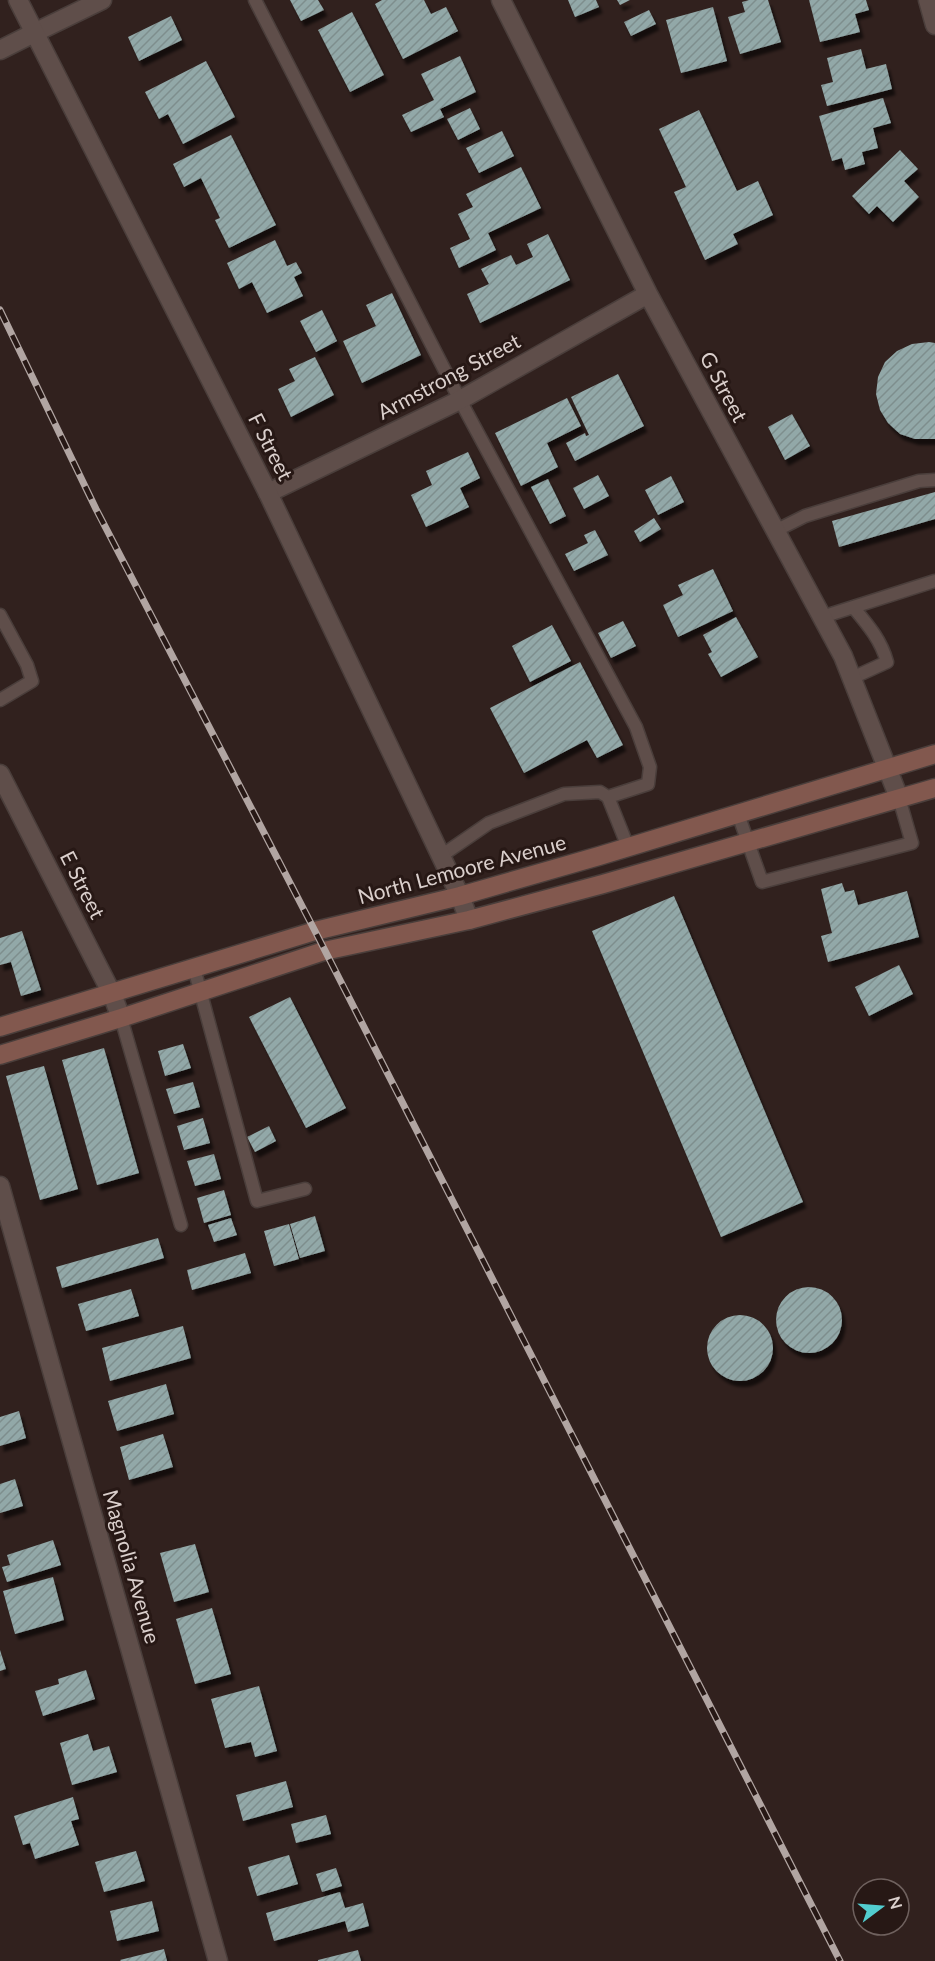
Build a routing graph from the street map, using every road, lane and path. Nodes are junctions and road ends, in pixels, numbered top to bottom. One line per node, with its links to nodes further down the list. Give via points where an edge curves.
1 (18, 0): 7 (street, F Street)
2 (102, 0): 7 (street)
3 (255, 0): 10 (lane)
4 (501, 0): 9 (street, G Street)
5 (928, 0): 6 (street)
6 (935, 25)
7 (34, 33): 8 (street); 12 (street, F Street)
8 (0, 50)
9 (648, 294): 10 (street, Armstrong Street); 13 (street, G Street)
10 (460, 400): 12 (street, Armstrong Street); 24 (lane, via 636,727 650,766 648,784)
11 (935, 480): 13 (lane, via 920,481 805,516)
12 (268, 493): 29 (street, F Street)
13 (775, 531): 17 (street, G Street)
14 (935, 581): 15 (lane)
15 (853, 607): 17 (lane); 18 (lane, via 875,633 887,662)
16 (0, 615): 19 (lane, via 32,681)
17 (822, 617): 18 (street, G Street)
18 (852, 678): 21 (street, G Street)
19 (0, 700)
20 (935, 754): 21 (main road, North Lemoore Avenue)
21 (889, 769): 25 (street, G Street); 26 (main road, North Lemoore Avenue)
22 (0, 774): 34 (street, E Street)
23 (935, 788): 25 (main road)
24 (608, 797): 28 (lane); 29 (lane, via 600,792 564,794 489,823)
25 (899, 798): 27 (main road); 27 (lane, via 912,843 762,882)
26 (738, 814): 27 (lane); 28 (main road, North Lemoore Avenue)
27 (748, 842): 31 (main road)
28 (628, 847): 30 (main road, North Lemoore Avenue)
29 (441, 856): 30 (street, F Street)
30 (460, 896): 31 (street, F Street); 32 (main road, North Lemoore Avenue, via 315,931)
31 (469, 920): 33 (main road, via 324,951)
32 (194, 968): 33 (lane); 34 (main road, North Lemoore Avenue)
33 (200, 992): 35 (main road); 39 (lane, via 258,1201)
34 (112, 994): 35 (street, E Street); 36 (main road, North Lemoore Avenue)
35 (121, 1018): 37 (main road); 40 (lane)
36 (0, 1027)
37 (0, 1055)
38 (0, 1186): 41 (street, Magnolia Avenue)
39 (305, 1188)
40 (181, 1225)
41 (218, 1961)

